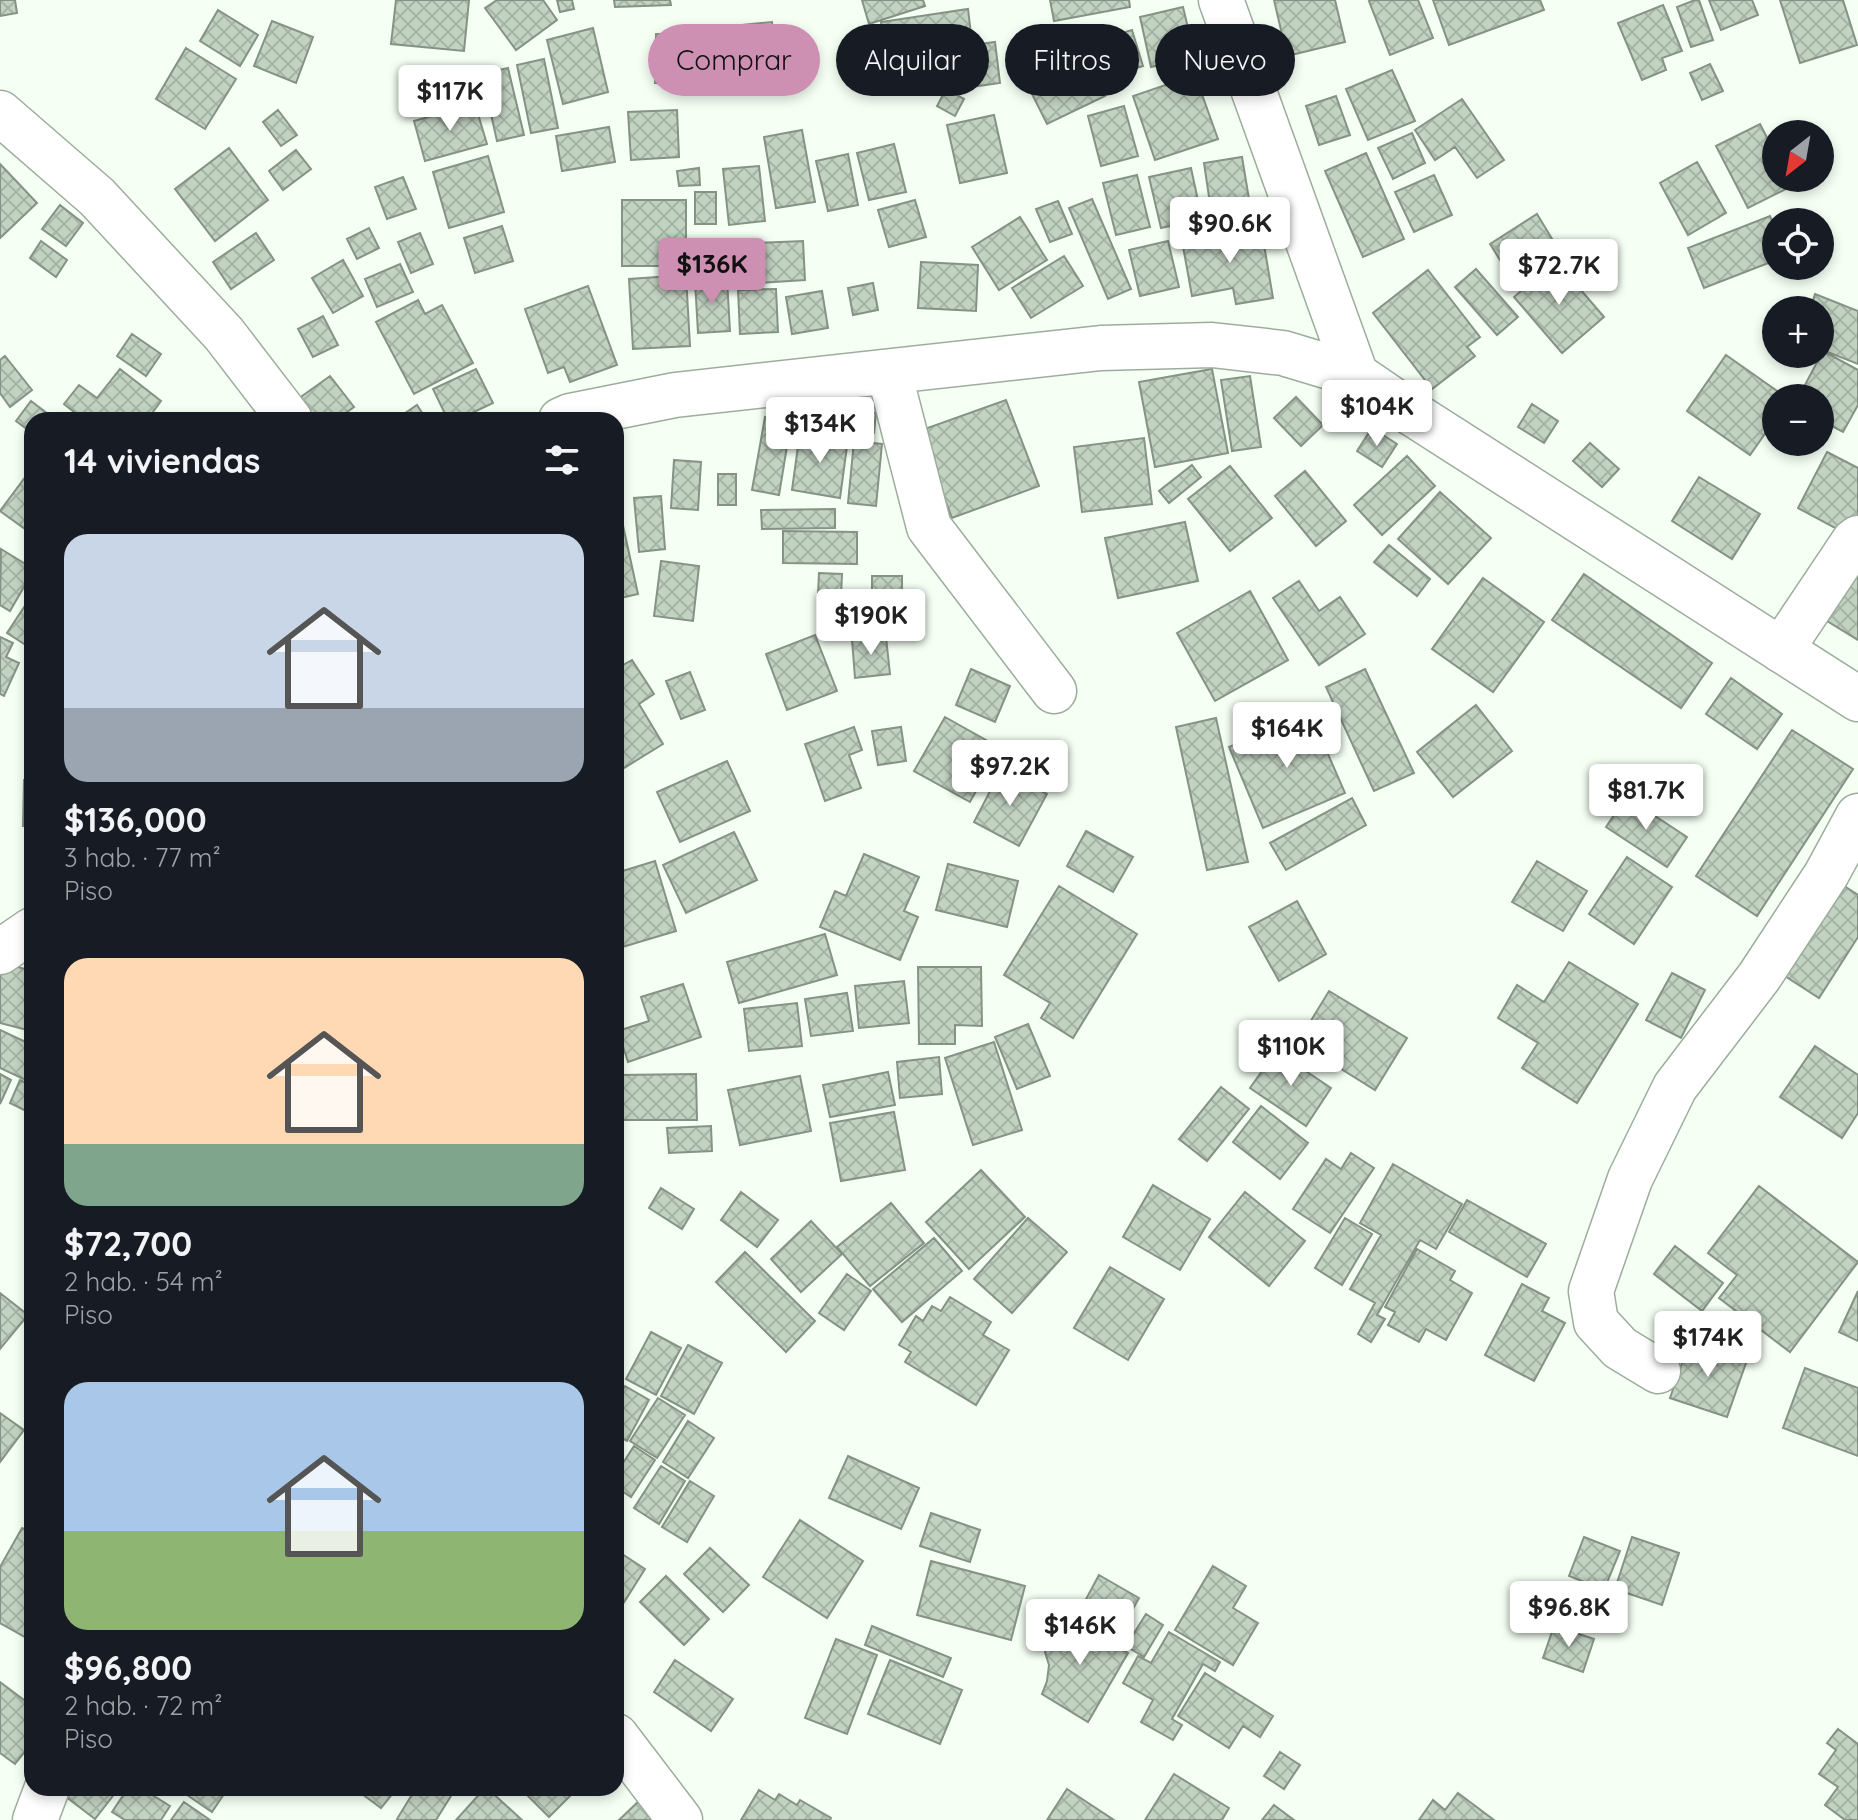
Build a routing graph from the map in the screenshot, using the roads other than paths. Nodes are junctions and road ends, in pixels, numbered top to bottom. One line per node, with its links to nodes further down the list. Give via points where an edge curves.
1 (1221, 0): 4 (street)
2 (0, 113): 5 (street, via 97,197 224,334)
3 (889, 372): 4 (street, via 1101,348 1212,345 1283,353); 6 (street, via 675,395); 9 (street, via 929,527)
4 (1356, 375): 8 (street)
5 (284, 412)
6 (590, 412)
7 (1858, 538): 8 (street)
8 (1781, 650): 10 (street)
9 (1054, 691)
10 (1858, 699)
11 (1858, 816): 14 (street, via 1759,977 1675,1087 1630,1179 1591,1291 1596,1322 1620,1348)
12 (24, 936): 13 (street)
13 (0, 952)
14 (1658, 1371)
15 (624, 1746): 18 (street)
16 (44, 1796): 17 (street)
17 (35, 1820)
18 (680, 1820)

